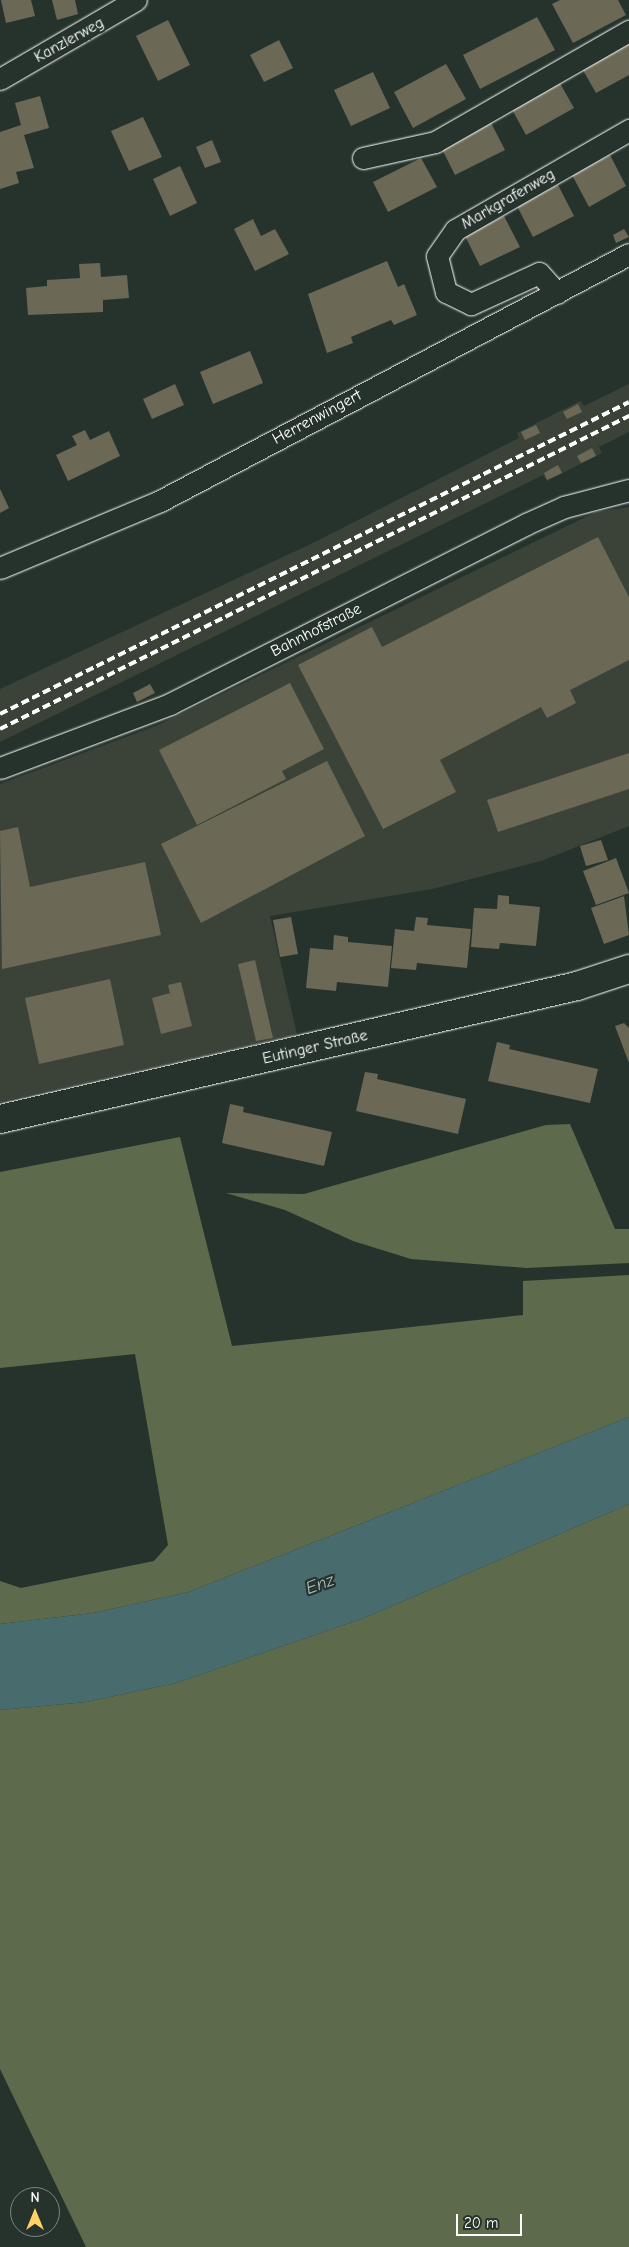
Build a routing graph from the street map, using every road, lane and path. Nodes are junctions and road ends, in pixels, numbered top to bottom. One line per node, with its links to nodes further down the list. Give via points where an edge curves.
1 (136, 0): 3 (street, Kanzlerweg)
2 (629, 31): 5 (street, via 435,142)
3 (0, 79)
4 (629, 130): 7 (street, Markgrafenweg, via 455,230 437,256 446,292 471,304 539,273)
5 (363, 158)
6 (629, 254): 7 (street, Herrenwingert)
7 (557, 292): 9 (street, Herrenwingert, via 160,500)
8 (629, 490): 10 (street, Bahnhofstraße, via 564,508 526,524 170,704)
9 (0, 568)
10 (0, 768)
11 (629, 969): 12 (street, Eutinger Straße, via 577,986)
12 (0, 1119)

